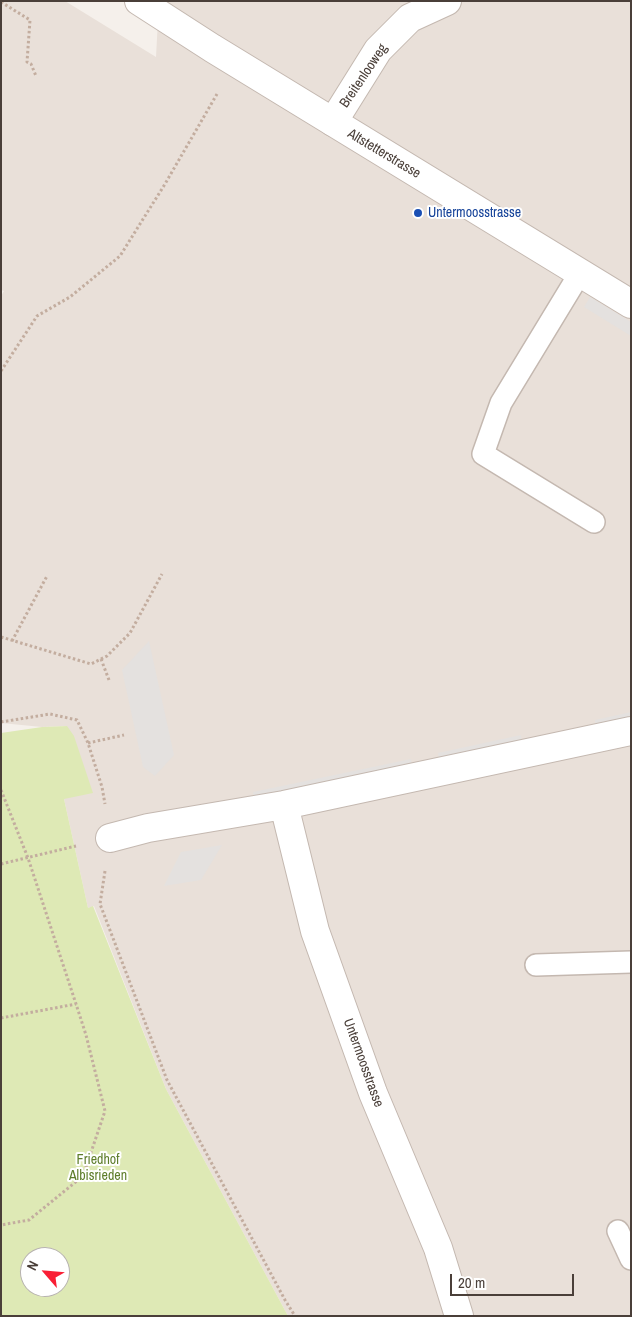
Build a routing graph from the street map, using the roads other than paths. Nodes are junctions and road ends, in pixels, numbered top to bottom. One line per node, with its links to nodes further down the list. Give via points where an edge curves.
1 (139, 1): 3 (street, Altstetterstrasse)
2 (447, 1): 3 (street, Breitenlooweg, via 410,18 378,50)
3 (333, 122): 4 (street, Altstetterstrasse)
4 (580, 273): 5 (street, Altstetterstrasse); 6 (lane, via 501,403 483,454)
5 (631, 304)
6 (594, 522)
7 (631, 731): 8 (street)
8 (284, 805): 9 (street, via 148,828); 14 (street, Untermoosstrasse, via 315,931 373,1093 438,1248)
9 (110, 838)
10 (631, 962): 11 (lane)
11 (536, 965)
12 (618, 1231): 13 (lane)
13 (631, 1259)
14 (459, 1316)

